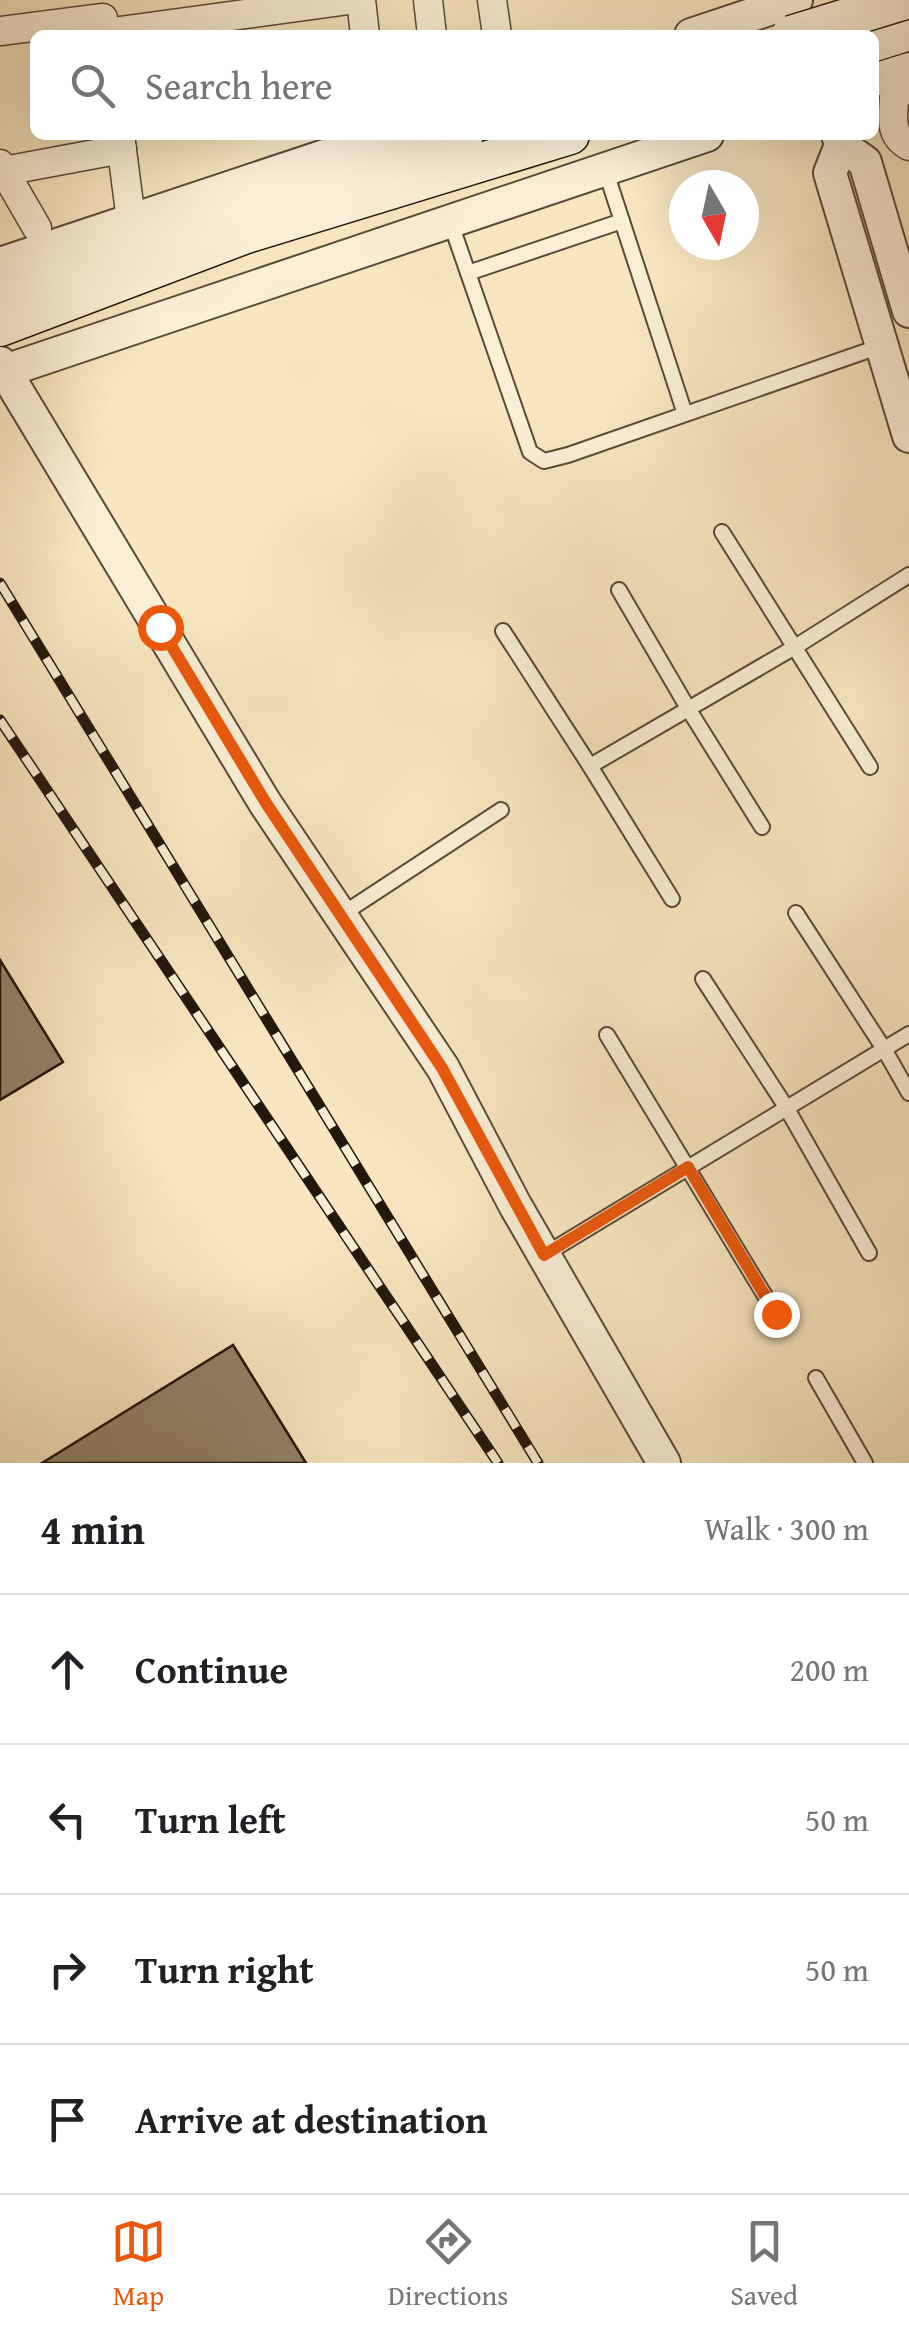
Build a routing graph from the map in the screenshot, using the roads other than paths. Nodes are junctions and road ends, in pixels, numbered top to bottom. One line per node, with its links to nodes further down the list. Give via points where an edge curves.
1 (349, 0): 9 (street)
2 (361, 0): 13 (street)
3 (428, 0): 14 (street)
4 (492, 0): 15 (street)
5 (796, 0): 16 (street)
6 (807, 0): 18 (street)
7 (905, 0): 17 (main road, bridge)
8 (172, 12): 9 (street); 10 (street)
9 (244, 16)
10 (104, 21): 12 (street)
11 (30, 30): 19 (street)
12 (45, 30)
13 (364, 30)
14 (431, 30)
15 (496, 30)
16 (705, 30)
17 (806, 30)
18 (814, 30)
19 (0, 31)
20 (909, 32): 21 (main road)
21 (879, 41)
22 (909, 68): 23 (street)
23 (879, 78)
24 (909, 87): 31 (street, via 894,97 893,123 897,138)
25 (373, 140): 35 (street)
26 (448, 140): 41 (main road, via 238,204)
27 (554, 140): 43 (main road, via 246,234)
28 (692, 140): 33 (street)
29 (840, 140): 42 (street, via 864,162); 44 (street, via 830,173)
30 (121, 142): 32 (street); 35 (street)
31 (909, 146)
32 (61, 147): 34 (street)
33 (605, 169): 36 (lane); 37 (street)
34 (4, 178): 38 (street)
35 (131, 220): 39 (street)
36 (622, 220): 40 (lane); 46 (lane)
37 (450, 222): 40 (lane); 45 (street)
38 (38, 228)
39 (0, 264)
40 (468, 273): 46 (lane, via 530,452 544,461)
41 (0, 292)
42 (908, 305)
43 (0, 326)
44 (882, 346): 46 (lane); 47 (street)
45 (2, 367): 60 (street)
46 (686, 414)
47 (909, 436)
48 (722, 532): 52 (lane)
49 (909, 575): 52 (lane)
50 (619, 590): 53 (lane)
51 (502, 631): 54 (lane)
52 (795, 647): 53 (lane); 55 (lane)
53 (689, 710): 54 (lane); 57 (lane)
54 (590, 766): 58 (lane)
55 (870, 766)
56 (501, 810): 60 (lane)
57 (762, 828)
58 (672, 899)
59 (796, 913): 64 (lane)
60 (340, 916): 69 (street, via 442,1068)
61 (703, 979): 66 (lane)
62 (909, 1034): 64 (lane)
63 (607, 1035): 67 (lane)
64 (884, 1049): 65 (lane); 66 (lane)
65 (909, 1093)
66 (786, 1108): 67 (lane); 68 (lane)
67 (688, 1167): 69 (lane); 70 (lane)
68 (869, 1253)
69 (544, 1255): 72 (street)
70 (776, 1314)
71 (816, 1378): 73 (lane)
72 (664, 1463)
73 (865, 1463)

